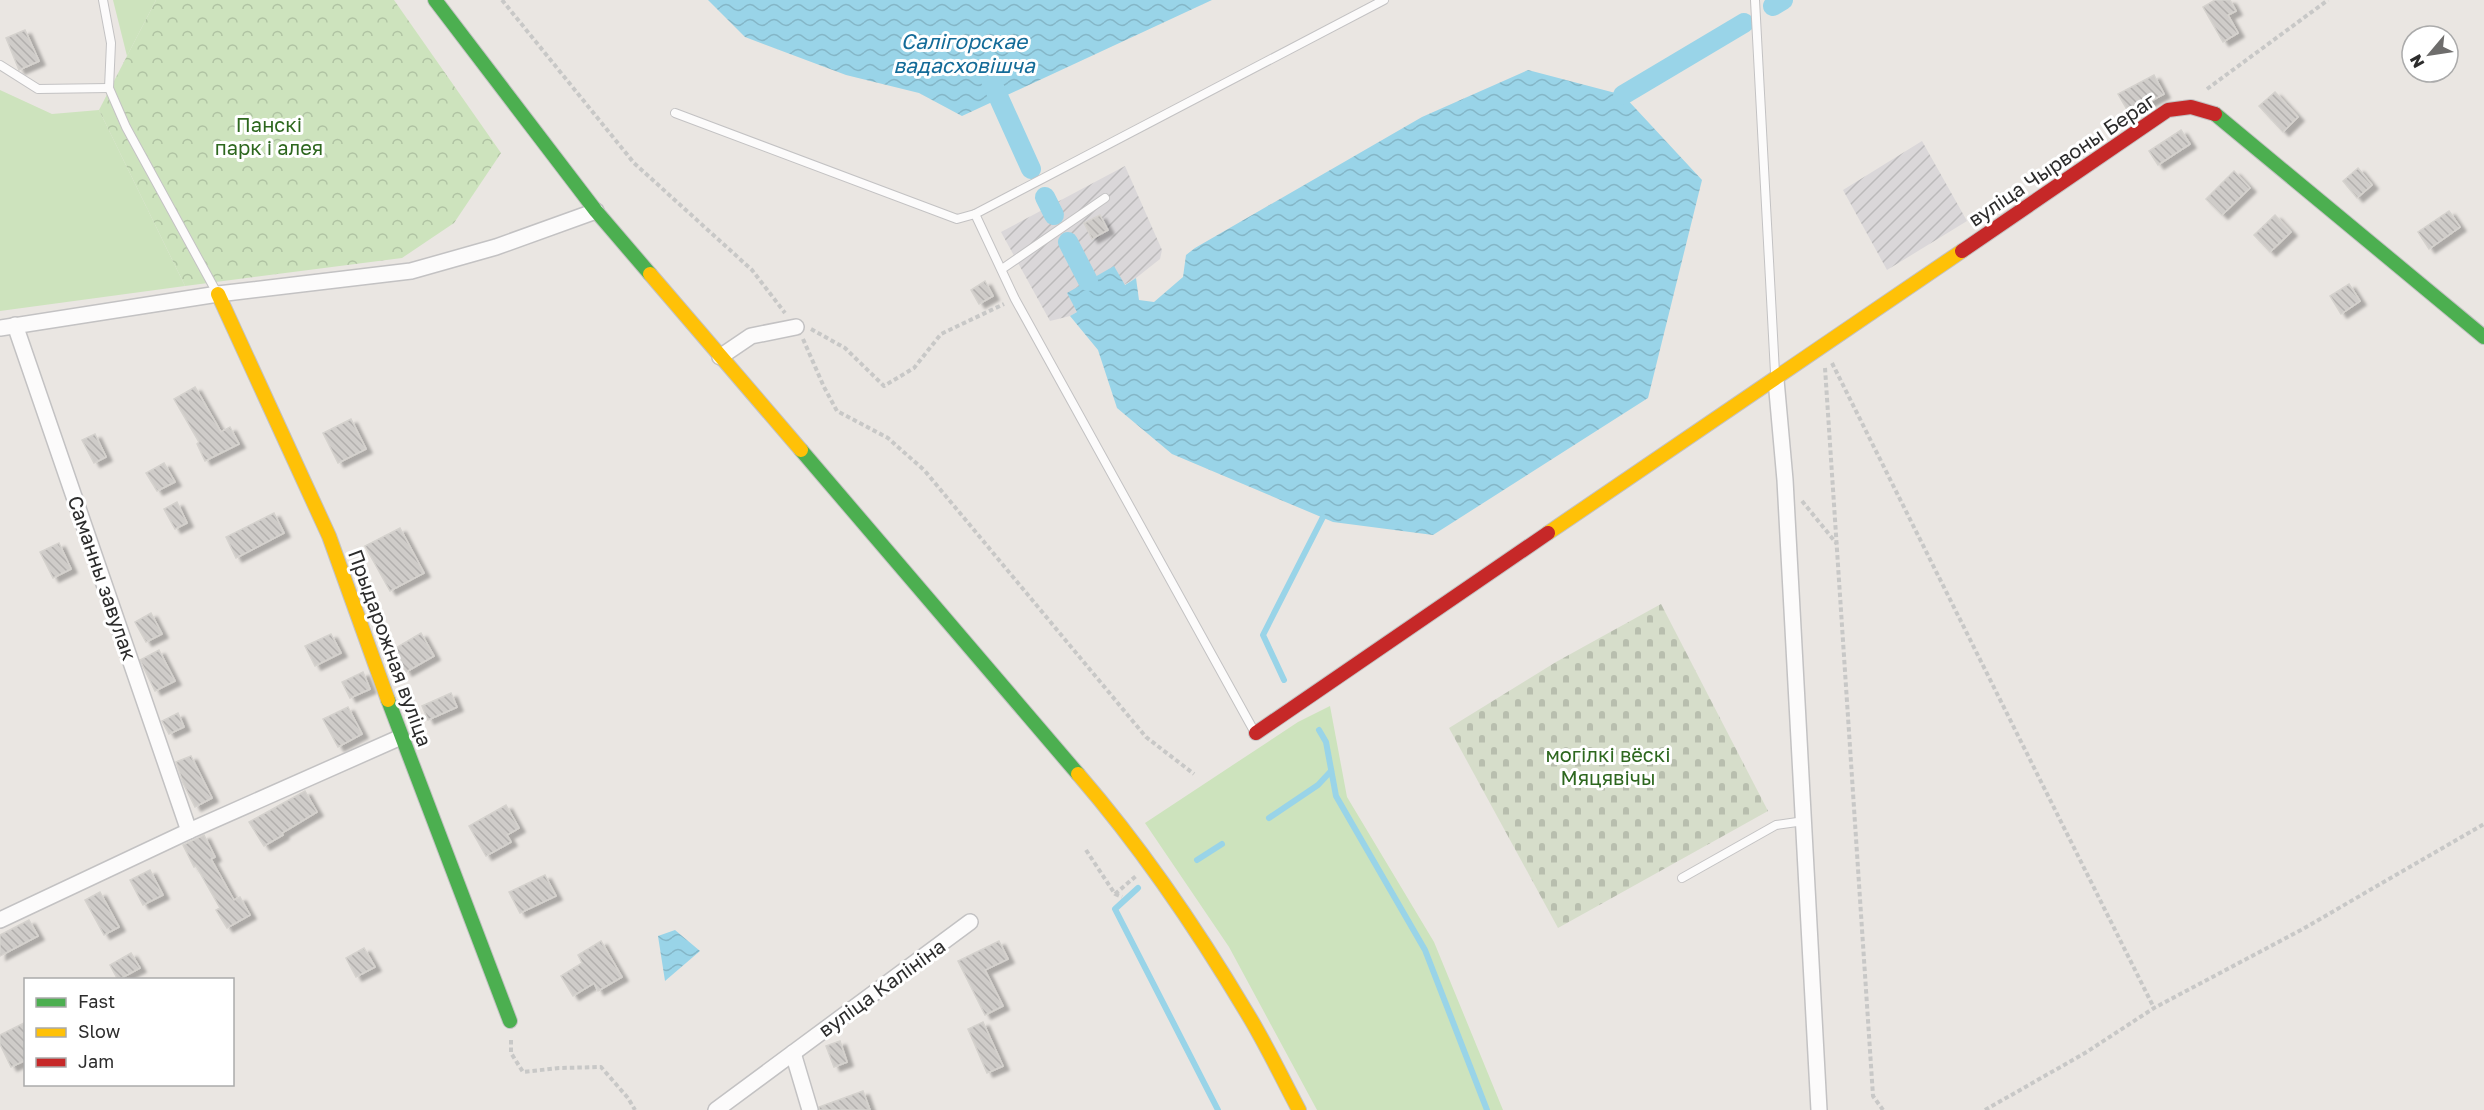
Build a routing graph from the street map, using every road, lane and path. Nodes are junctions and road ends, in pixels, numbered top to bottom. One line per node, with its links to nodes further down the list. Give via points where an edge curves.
1 (103, 0): 8 (lane, via 111,43)
2 (435, 0): 12 (street)
3 (502, 0): 18 (path, via 634,162 752,270)
4 (1384, 0): 13 (lane)
5 (1755, 0): 22 (lane)
6 (2328, 0): 9 (path)
7 (0, 65): 8 (lane, via 38,90)
8 (109, 88): 15 (lane, via 126,127)
9 (2185, 106): 19 (street, вуліца Чырвоны Бераг, via 2214,113); 20 (street, вуліца Чырвоны Бераг, via 2168,110)
10 (675, 113): 13 (lane, via 957,219)
11 (1105, 198): 14 (lane)
12 (596, 211): 15 (street, via 496,247 411,271); 21 (street)
13 (975, 214): 14 (lane)
14 (1002, 269): 16 (lane)
15 (218, 294): 17 (street); 26 (street, Прыдарожная вуліца, via 329,536)
16 (1015, 299): 18 (path, via 941,333 914,368 884,386 845,348 808,328); 25 (lane)
17 (8, 326): 30 (street, Саманны завулак)
18 (796, 327): 21 (street, via 752,336); 27 (path, via 837,411 888,438 926,471 1146,736)
19 (2484, 337)
20 (1824, 346): 22 (street, вуліца Чырвоны Бераг); 24 (path); 38 (path)
21 (720, 357): 44 (street, via 1113,814 1170,891 1248,1014)
22 (1776, 380): 23 (street); 25 (street, вуліца Чырвоны Бераг)
23 (1785, 480): 24 (path); 28 (street)
24 (1838, 544): 46 (path, via 1873,1096)
25 (1256, 733)
26 (401, 737): 30 (street); 39 (street, Прыдарожная вуліца)
27 (1194, 774)
28 (1804, 821): 32 (lane, via 1776,825); 45 (street)
29 (2484, 824): 38 (path, via 2301,930)
30 (189, 831): 36 (street)
31 (1086, 850): 34 (path)
32 (1682, 878)
33 (1128, 882): 34 (path)
34 (1115, 894): 35 (path)
35 (1122, 897)
36 (0, 920)
37 (970, 922): 40 (street, вуліца Калініна)
38 (2154, 1008): 47 (path)
39 (510, 1021): 41 (path, via 511,1053 523,1072 601,1067)
40 (793, 1053): 42 (street, вуліца Калініна); 43 (street)
41 (635, 1110)
42 (716, 1110)
43 (810, 1110)
44 (1299, 1110)
45 (1819, 1110)
46 (1882, 1110)
47 (1985, 1110)

